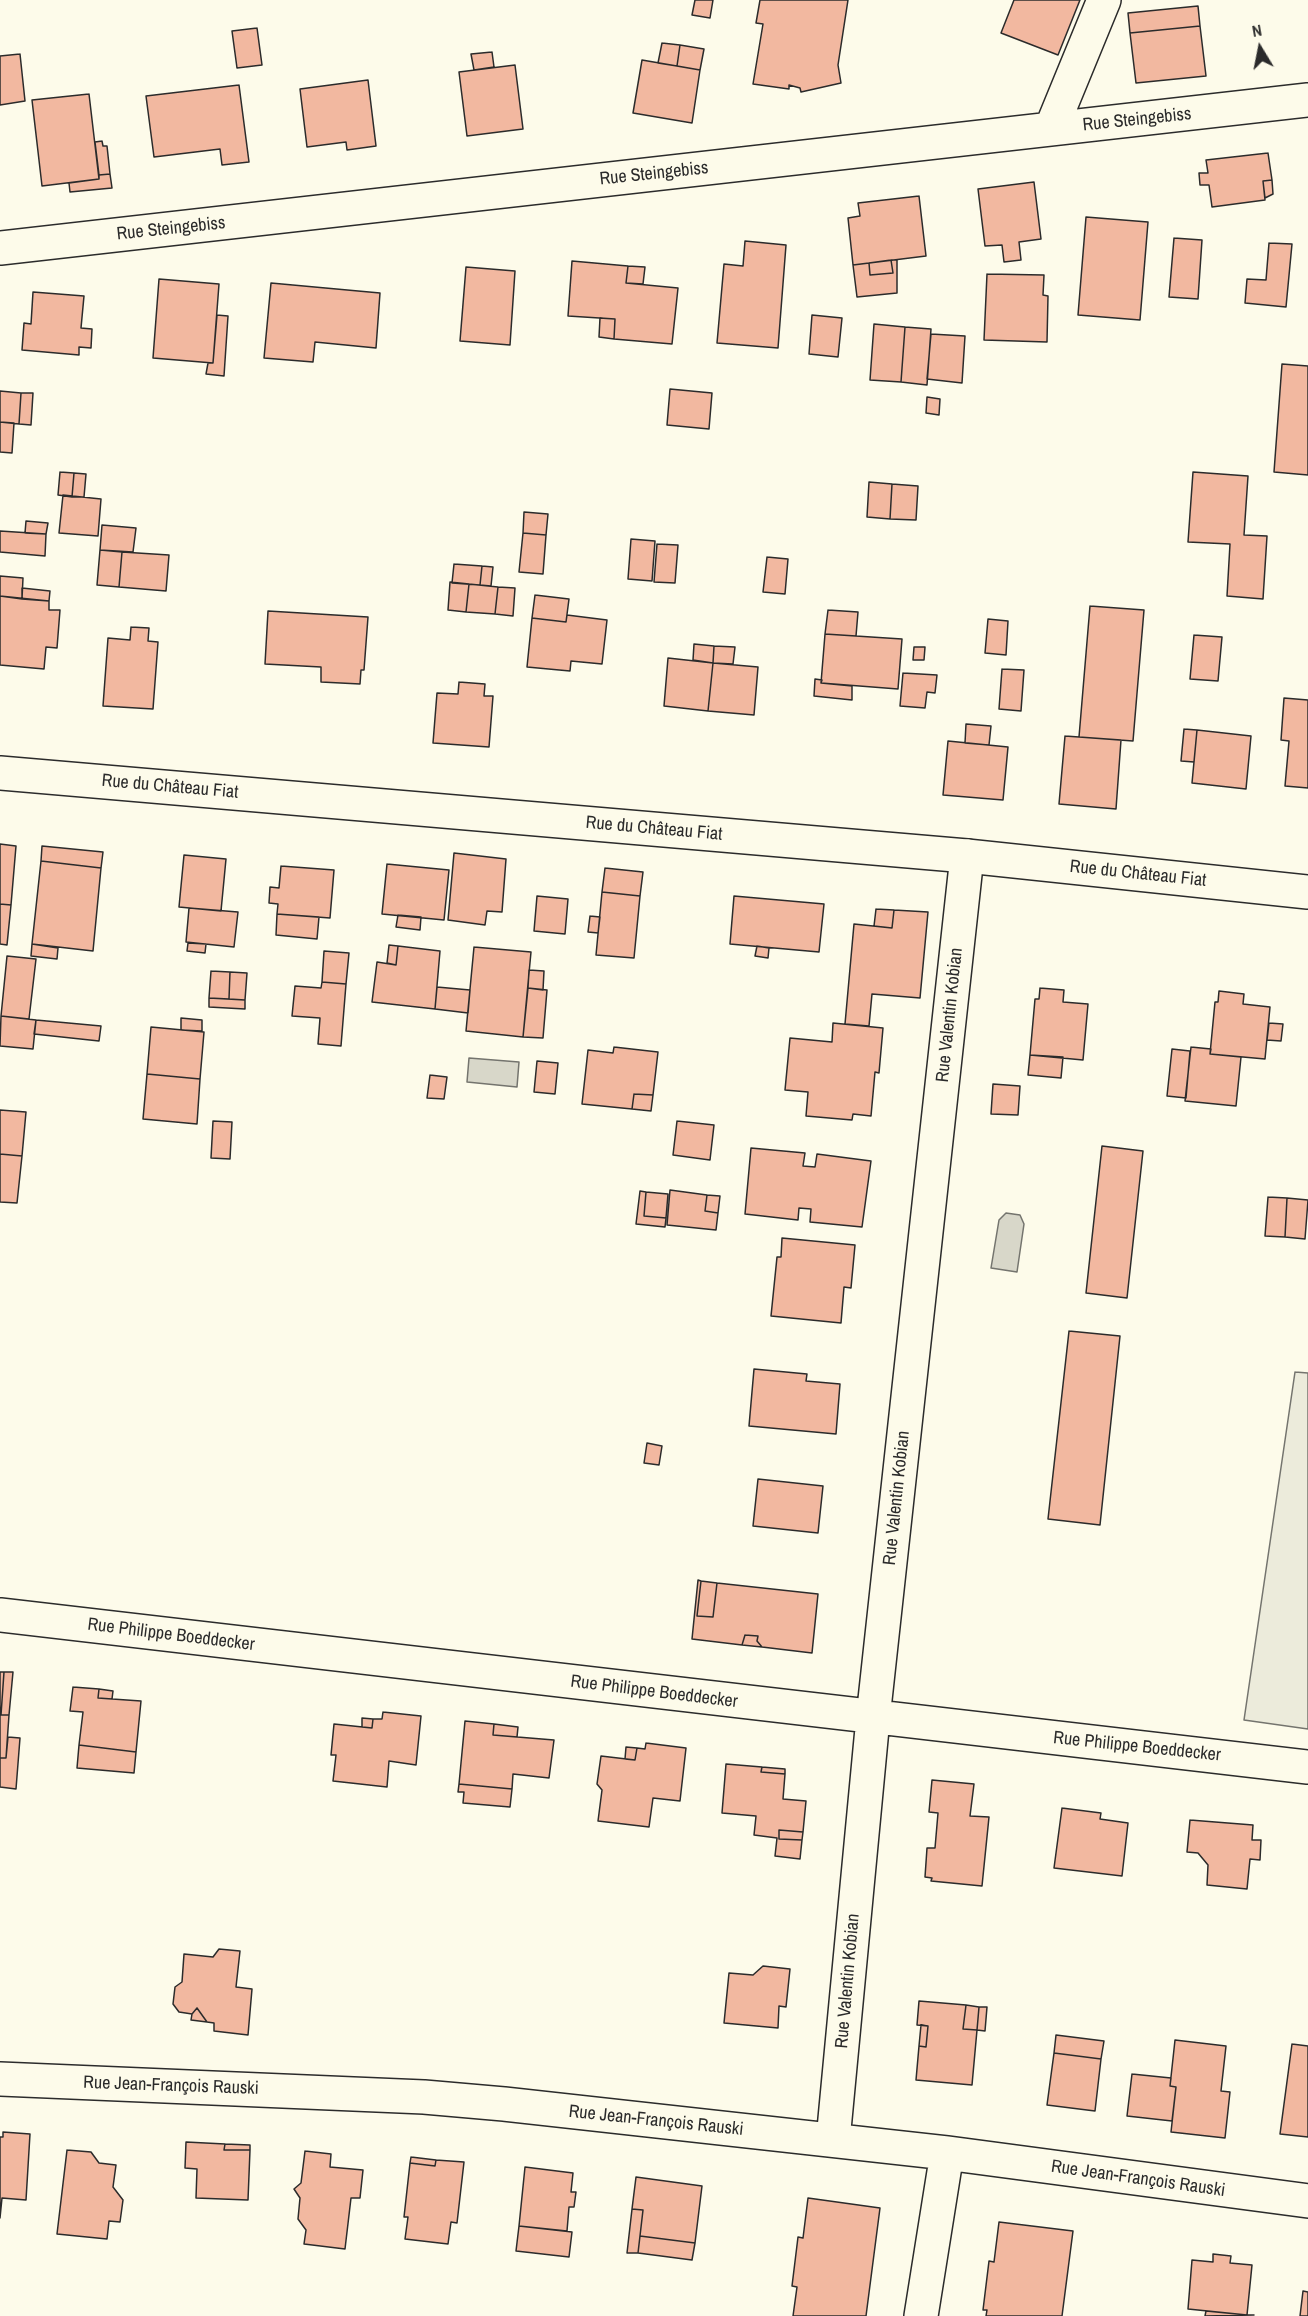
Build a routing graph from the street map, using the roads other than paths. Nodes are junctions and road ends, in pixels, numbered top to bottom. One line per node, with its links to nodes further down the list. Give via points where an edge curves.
1 (1104, 0): 3 (street)
2 (1308, 100): 3 (street, Rue Steingebiss)
3 (1052, 129): 4 (street, Rue Steingebiss)
4 (0, 248)
5 (0, 772): 6 (street, Rue du Château Fiat)
6 (968, 856): 7 (street, Rue du Château Fiat); 9 (street, Rue Valentin Kobian)
7 (1308, 892)
8 (0, 1615): 9 (street, Rue Philippe Boeddecker)
9 (873, 1718): 10 (street, Rue Philippe Boeddecker); 12 (street, Rue Valentin Kobian)
10 (1308, 1767)
11 (0, 2079): 12 (street, Rue Jean-François Rauski, via 424,2097)
12 (833, 2140): 13 (street, Rue Jean-François Rauski)
13 (947, 2153): 14 (street, Rue Jean-François Rauski); 15 (street)
14 (1308, 2201)
15 (921, 2316)

